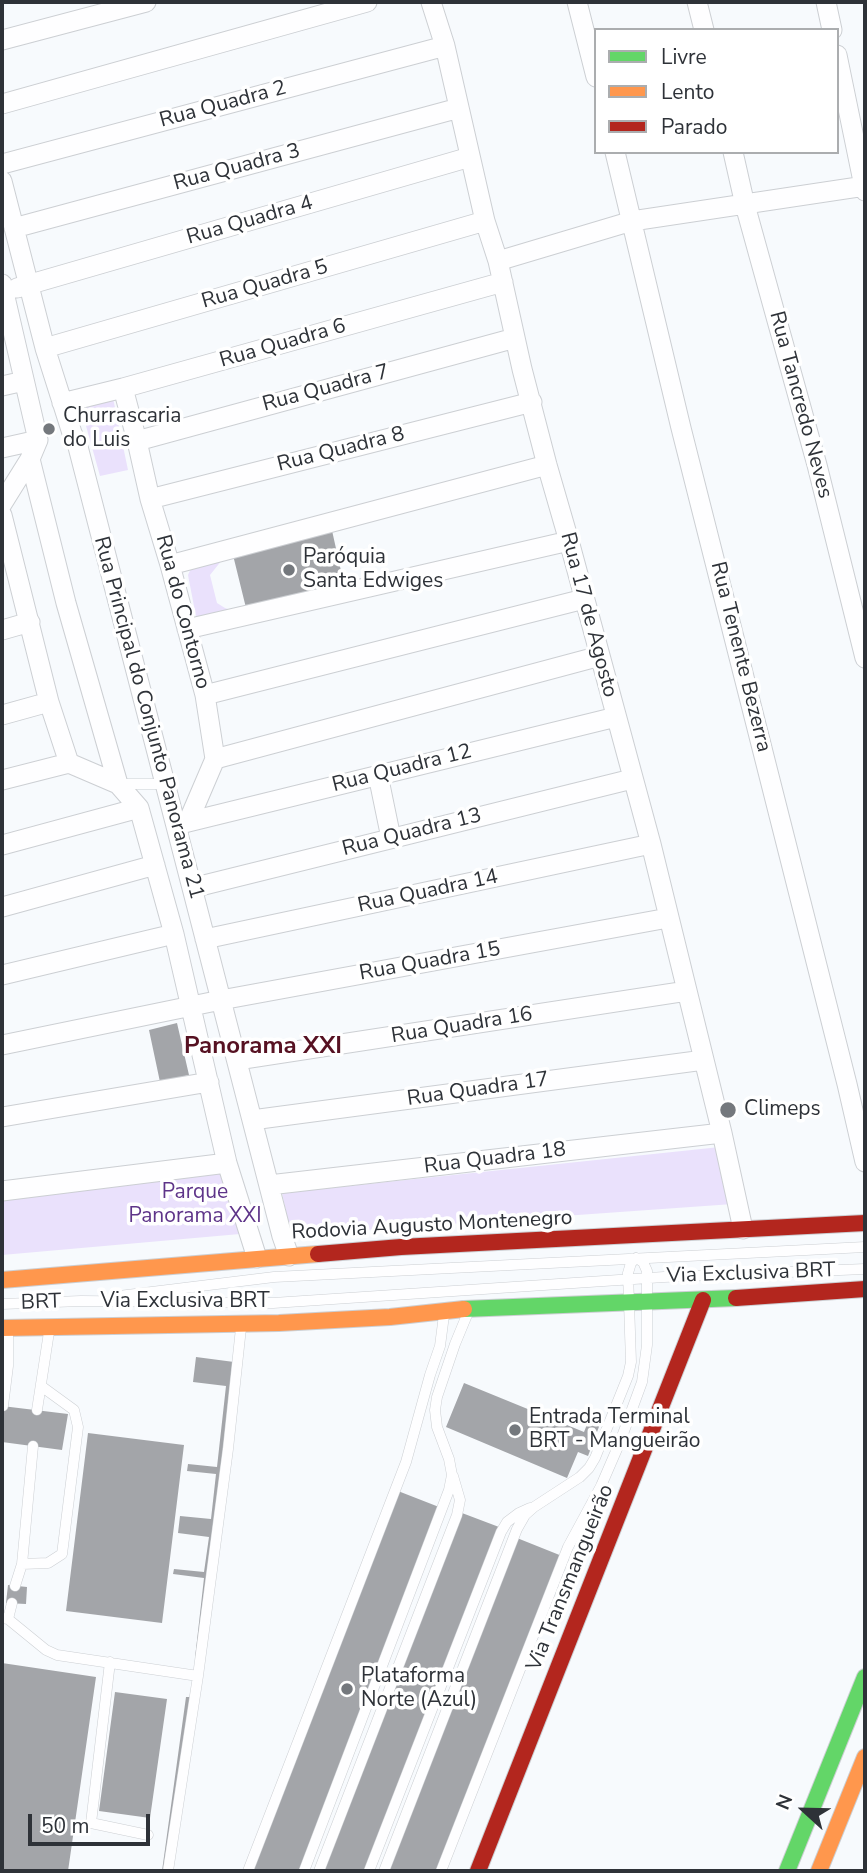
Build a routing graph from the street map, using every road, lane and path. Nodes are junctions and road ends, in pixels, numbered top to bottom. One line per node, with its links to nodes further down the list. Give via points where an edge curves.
1 (146, 2): 9 (street)
2 (367, 2): 13 (street)
3 (431, 2): 10 (street, Rua 17 de Agosto)
4 (577, 2): 12 (street)
5 (697, 2): 7 (street)
6 (826, 2): 8 (street)
7 (704, 28)
8 (832, 28)
9 (2, 40)
10 (444, 46): 14 (street, Rua 17 de Agosto); 18 (street, Rua Quadra 2)
11 (839, 64): 20 (street)
12 (594, 69)
13 (2, 104)
14 (459, 108): 17 (street, Rua 17 de Agosto); 24 (street, Rua Quadra 3)
15 (615, 154): 23 (street, Rua Tenente Bezerra)
16 (733, 154): 21 (street, Rua Tancredo Neves)
17 (470, 157): 22 (street, Rua 17 de Agosto); 27 (street, Rua Quadra 4)
18 (2, 164)
19 (2, 181): 24 (street, Rua Principal do Conjunto Panorama 21)
20 (865, 188): 21 (street)
21 (745, 205): 23 (street); 54 (street, Rua Tancredo Neves)
22 (485, 221): 25 (street, Rua 17 de Agosto); 32 (street, Rua Quadra 5)
23 (632, 221): 25 (street); 88 (street, Rua Tenente Bezerra)
24 (14, 228): 27 (street, Rua Principal do Conjunto Panorama 21)
25 (498, 261): 26 (street, Rua 17 de Agosto)
26 (503, 282): 31 (street, Rua 17 de Agosto); 35 (street, Rua Quadra 6)
27 (30, 284): 28 (street); 29 (street, Rua Principal do Conjunto Panorama 21)
28 (3, 288): 30 (street)
29 (37, 316): 30 (street); 32 (street, Rua Principal do Conjunto Panorama 21)
30 (6, 323): 33 (street)
31 (515, 338): 36 (street, Rua 17 de Agosto); 39 (street, Rua Quadra 7)
32 (46, 348): 37 (street, Rua Principal do Conjunto Panorama 21)
33 (24, 381): 34 (street); 38 (street)
34 (2, 386)
35 (123, 388): 37 (street, Rua Quadra 6); 39 (street, Rua do Contorno)
36 (532, 401): 42 (street, Rua 17 de Agosto); 43 (street, Rua Quadra 8)
37 (62, 403): 64 (street, Rua Principal do Conjunto Panorama 21, via 77,443)
38 (38, 440): 40 (street); 41 (street)
39 (137, 441): 43 (street, Rua do Contorno)
40 (2, 448)
41 (30, 459): 44 (street); 65 (street, Rua Principal do Conjunto Panorama 21)
42 (547, 465): 46 (street, Rua 17 de Agosto); 47 (street)
43 (150, 499): 47 (street, Rua do Contorno)
44 (2, 504)
45 (2, 515): 48 (street)
46 (569, 541): 49 (street, Rua 17 de Agosto); 51 (street)
47 (170, 565): 51 (street, Rua do Contorno)
48 (8, 566): 50 (street)
49 (584, 599): 53 (street, Rua 17 de Agosto); 55 (street)
50 (30, 622): 52 (street); 56 (street)
51 (187, 629): 55 (street, Rua do Contorno)
52 (2, 630)
53 (600, 656): 58 (street, Rua 17 de Agosto); 59 (street)
54 (865, 658)
55 (205, 695): 59 (street, Rua do Contorno)
56 (49, 702): 57 (street); 60 (street)
57 (2, 715)
58 (616, 717): 61 (street, Rua Quadra 12); 62 (street, Rua 17 de Agosto)
59 (215, 759): 67 (street)
60 (69, 763): 63 (street); 65 (street)
61 (378, 775): 67 (street, Rua Quadra 12); 68 (street)
62 (632, 779): 68 (street, Rua Quadra 13); 69 (street, Rua 17 de Agosto)
63 (2, 780)
64 (165, 783): 65 (lane); 67 (street, Rua Principal do Conjunto Panorama 21)
65 (118, 784): 66 (street, Rua Principal do Conjunto Panorama 21)
66 (139, 808): 70 (street); 71 (street, Rua Principal do Conjunto Panorama 21)
67 (182, 823): 72 (street, Rua Principal do Conjunto Panorama 21)
68 (391, 838): 72 (street, Rua Quadra 13)
69 (651, 844): 74 (street, Rua 17 de Agosto); 76 (street, Rua Quadra 14)
70 (2, 845)
71 (155, 865): 73 (street); 75 (street, Rua Principal do Conjunto Panorama 21)
72 (192, 888): 76 (street, Rua Principal do Conjunto Panorama 21)
73 (2, 907)
74 (668, 918): 78 (street, Rua 17 de Agosto); 79 (street, Rua Quadra 15)
75 (174, 934): 77 (street); 80 (street, Rua Principal do Conjunto Panorama 21)
76 (205, 939): 79 (street, Rua Principal do Conjunto Panorama 21)
77 (2, 975)
78 (687, 992): 82 (street, Rua Quadra 16); 83 (street, Rua 17 de Agosto)
79 (221, 1000): 80 (street, Rua Quadra 15); 82 (street, Rua Principal do Conjunto Panorama 21)
80 (191, 1007): 81 (street); 84 (street, Rua Principal do Conjunto Panorama 21)
81 (2, 1045)
82 (237, 1060): 86 (street, Rua Principal do Conjunto Panorama 21)
83 (704, 1060): 86 (street, Rua Quadra 17); 87 (street, Rua 17 de Agosto)
84 (209, 1082): 85 (street); 89 (street, Rua Principal do Conjunto Panorama 21)
85 (2, 1116)
86 (252, 1120): 90 (street, Rua Principal do Conjunto Panorama 21)
87 (722, 1133): 90 (street, Rua Quadra 18); 93 (street, Rua 17 de Agosto)
88 (865, 1162)
89 (227, 1163): 91 (street); 96 (street, Rua Principal do Conjunto Panorama 21)
90 (269, 1185): 95 (street, Rua Principal do Conjunto Panorama 21)
91 (2, 1191)
92 (865, 1223): 93 (main road, Rodovia Augusto Montenegro)
93 (743, 1229): 95 (main road, Rodovia Augusto Montenegro)
94 (865, 1247): 97 (lane, Via Exclusiva BRT)
95 (289, 1256): 96 (main road, Rodovia Augusto Montenegro)
96 (257, 1258): 101 (main road, Rodovia Augusto Montenegro)
97 (636, 1258): 99 (lane, via 643,1262); 100 (lane); 106 (lane, Via Exclusiva BRT, via 274,1277)
98 (865, 1269): 99 (lane, Via Exclusiva BRT)
99 (647, 1278): 100 (lane, Via Exclusiva BRT); 108 (lane)
100 (628, 1279): 102 (lane, Via Exclusiva BRT); 107 (lane)
101 (2, 1280)
102 (484, 1288): 104 (lane, Via Exclusiva BRT); 110 (lane)
103 (865, 1289): 105 (main road)
104 (430, 1292): 106 (lane, Via Exclusiva BRT, via 273,1303); 111 (lane, via 440,1300)
105 (704, 1300): 108 (main road); 137 (main road, Via Transmangueirão)
106 (81, 1301): 109 (lane, BRT)
107 (628, 1301): 108 (main road); 110 (main road); 120 (lane, via 631,1362 595,1458 580,1477)
108 (648, 1301): 136 (lane, via 642,1382 601,1486 568,1547)
109 (2, 1304)
110 (470, 1308): 111 (main road); 119 (lane, via 435,1410)
111 (444, 1312): 112 (main road); 131 (lane, via 440,1346 406,1462)
112 (242, 1324): 114 (main road); 126 (lane)
113 (5, 1328): 114 (main road); 116 (lane, via 8,1366)
114 (49, 1328): 115 (lane)
115 (41, 1386): 117 (lane); 121 (lane, via 74,1410 78,1427 62,1554 48,1563)
116 (3, 1406)
117 (37, 1410)
118 (33, 1446): 121 (lane)
119 (452, 1473): 132 (lane); 133 (lane, via 460,1500 457,1515)
120 (534, 1507): 134 (lane, via 507,1522 501,1532); 135 (lane, via 517,1529)
121 (22, 1564): 122 (lane)
122 (15, 1586)
123 (12, 1603): 124 (lane)
124 (5, 1618): 125 (lane, via 46,1650)
125 (110, 1662): 126 (lane); 129 (lane, via 91,1823)
126 (198, 1676): 130 (lane)
127 (865, 1677): 138 (main road)
128 (865, 1757): 139 (main road)
129 (148, 1835)
130 (168, 1871)
131 (248, 1871)
132 (304, 1871)
133 (319, 1871)
134 (369, 1871)
135 (384, 1871)
136 (441, 1871)
137 (478, 1871)
138 (787, 1871)
139 (819, 1871)

